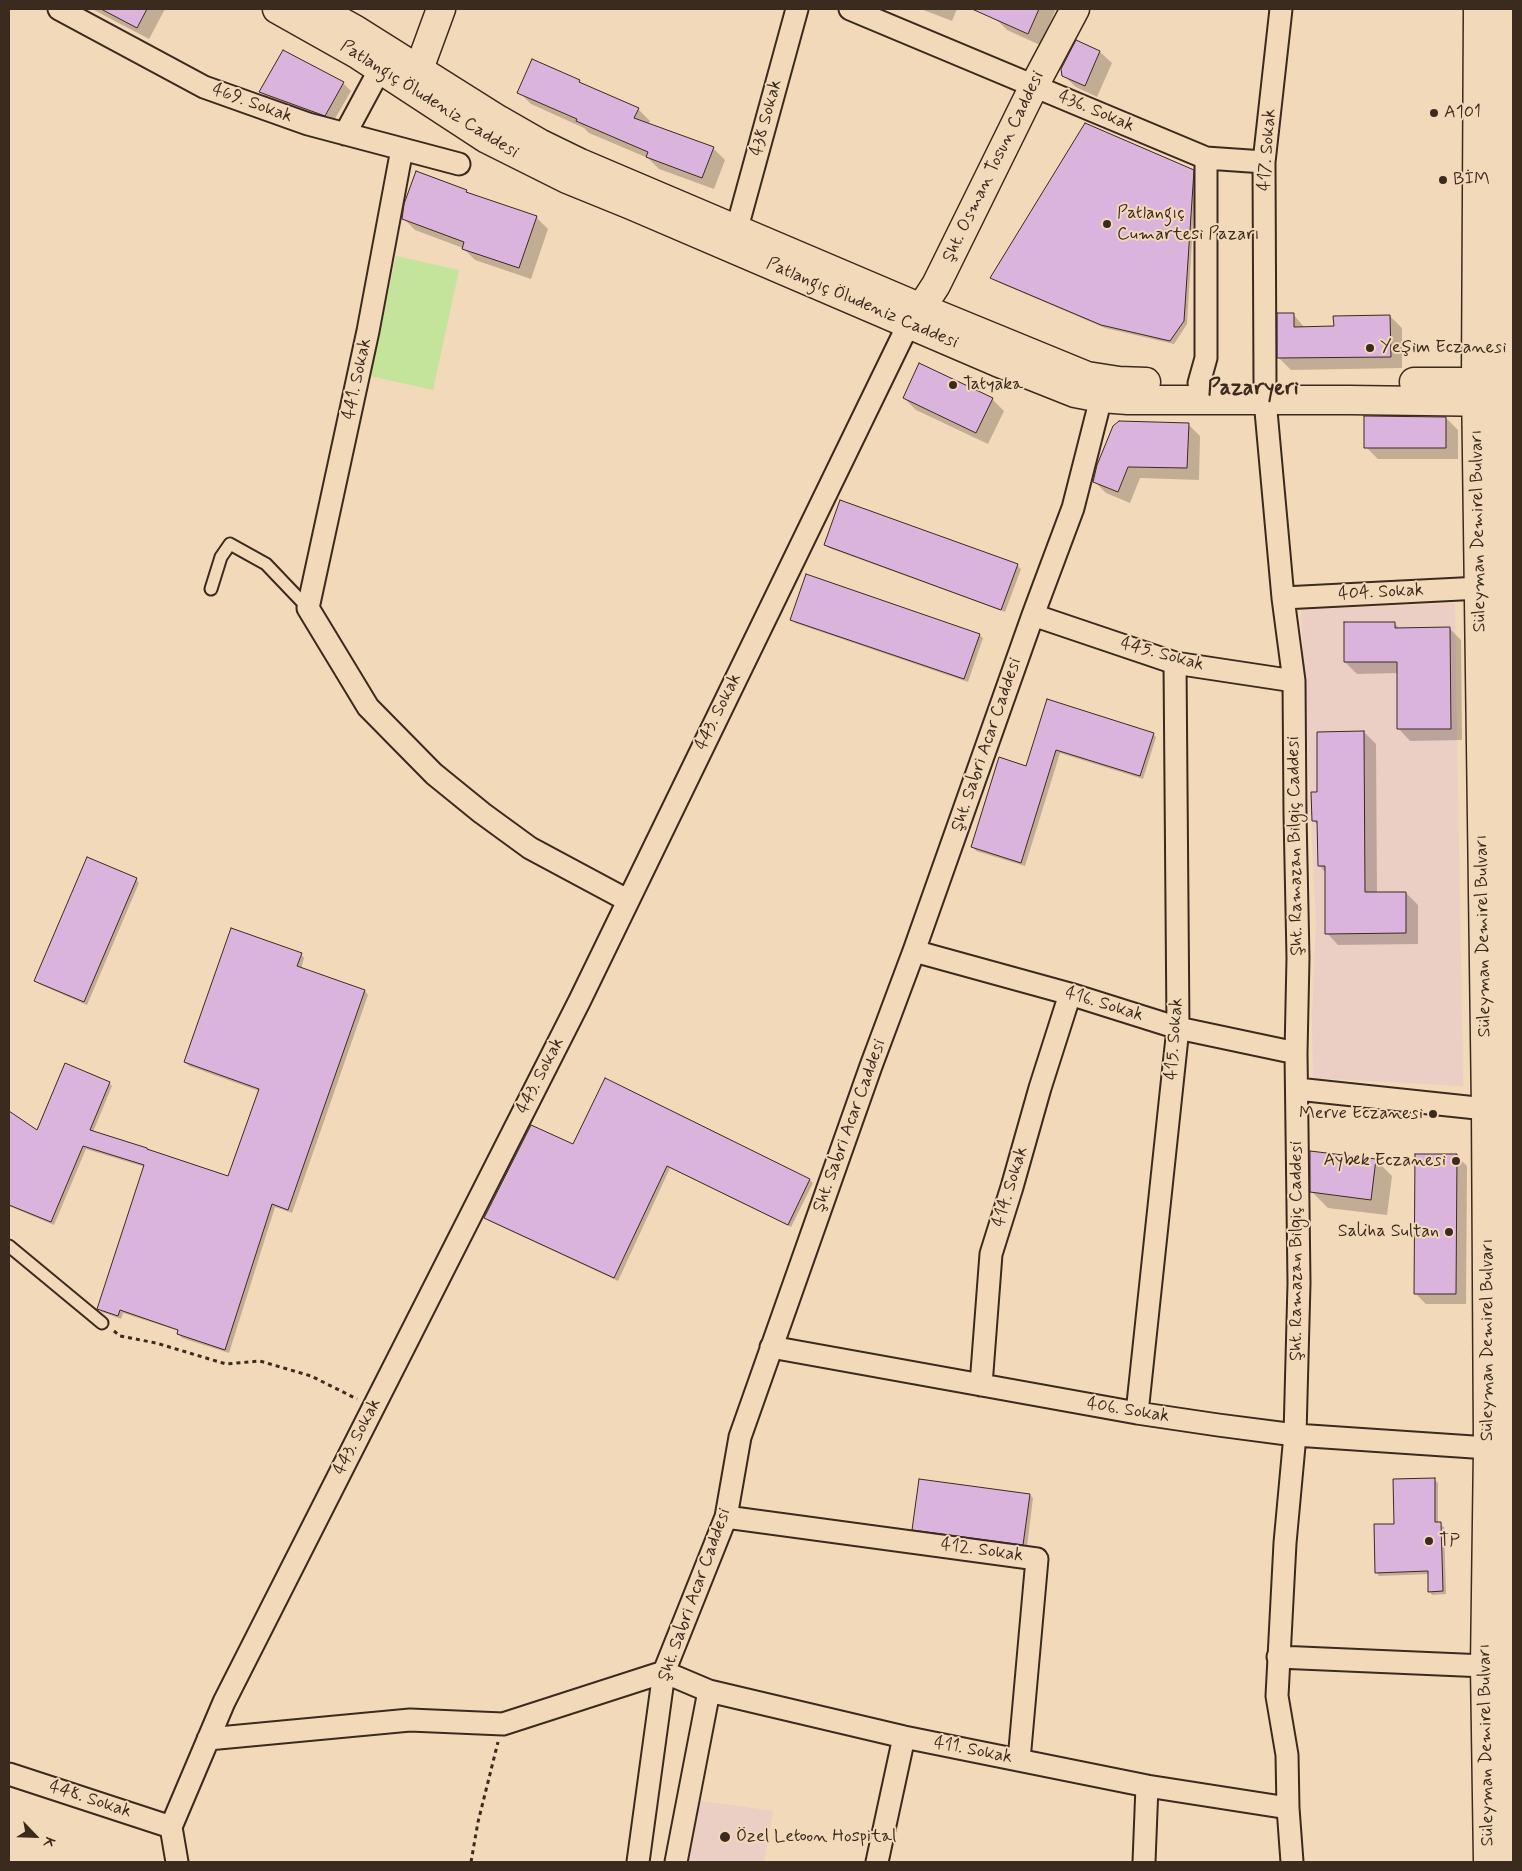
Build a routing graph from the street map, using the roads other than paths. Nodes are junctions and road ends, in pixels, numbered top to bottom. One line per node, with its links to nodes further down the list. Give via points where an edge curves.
1 (59, 9): 16 (street, 469. Sokak, via 204,87)
2 (277, 9): 13 (main road, Patlangıç Öludeniz Caddesi)
3 (318, 9): 14 (main road, Patlangıç Öludeniz Caddesi)
4 (441, 9): 14 (main road)
5 (797, 9): 22 (street, 438 Sokak)
6 (850, 9): 11 (street, 436. Sokak)
7 (1075, 9): 15 (main road, Şht. Osman Tosun Caddesi)
8 (1281, 9): 19 (street, 417. Sokak)
9 (1478, 9): 27 (main road, Süleyman Demirel Bulvarı)
10 (1504, 9): 12 (main road, Süleyman Demirel Bulvarı)
11 (883, 15): 15 (street, 436. Sokak)
12 (1509, 52): 21 (main road, Süleyman Demirel Bulvarı)
13 (380, 69): 16 (street); 23 (main road, Patlangıç Öludeniz Caddesi, via 487,139 567,179)
14 (419, 69): 22 (main road, Patlangıç Öludeniz Caddesi, via 538,143)
15 (1034, 86): 18 (street, 436. Sokak); 23 (main road, Şht. Osman Tosun Caddesi, via 936,285)
16 (345, 134): 17 (street, 469. Sokak)
17 (402, 149): 20 (street, 469. Sokak); 32 (street, 441. Sokak, via 368,331)
18 (1206, 158): 19 (street, 436. Sokak); 25 (street, via 1206,358)
19 (1264, 162): 26 (street, 417. Sokak)
20 (458, 164)
21 (1509, 184): 24 (main road, Süleyman Demirel Bulvarı)
22 (737, 228): 23 (main road, Patlangıç Öludeniz Caddesi)
23 (915, 316): 25 (main road, Patlangıç Öludeniz Caddesi, via 1087,376 1118,381); 28 (main road, Patlangıç Öludeniz Caddesi, via 1055,386); 36 (street, 443. Sokak)
24 (1508, 348): 27 (main road, Süleyman Demirel Bulvarı)
25 (1199, 383): 26 (main road, Patlangıç Öludeniz Caddesi)
26 (1265, 391): 27 (main road, Patlangıç Öludeniz Caddesi); 28 (main road, Patlangıç Öludeniz Caddesi, via 1128,400); 31 (street, Şht. Ramazan Bilgiç Caddesi)
27 (1489, 392): 29 (main road, Süleyman Demirel Bulvarı)
28 (1101, 398): 33 (street, Şht. Sabri Acar Caddesi, via 1073,508)
29 (1498, 588): 31 (street, 404. Sokak); 42 (main road, Süleyman Demirel Bulvarı); 43 (main road, Süleyman Demirel Bulvarı)
30 (211, 589): 32 (lane, via 221,557 230,544 266,564)
31 (1283, 598): 35 (street, Şht. Ramazan Bilgiç Caddesi)
32 (308, 608): 36 (street, via 368,707 434,774 530,848)
33 (1032, 615): 34 (street, 445. Sokak); 37 (street, Şht. Sabri Acar Caddesi)
34 (1175, 663): 35 (street, 445. Sokak); 39 (street, 415. Sokak)
35 (1294, 681): 40 (street, Şht. Ramazan Bilgiç Caddesi, via 1298,958)
36 (628, 900): 57 (street, 443. Sokak, via 224,1702)
37 (914, 951): 38 (street, 416. Sokak); 46 (street, Şht. Sabri Acar Caddesi)
38 (1070, 994): 39 (street, 416. Sokak); 47 (street, 414. Sokak, via 991,1254)
39 (1178, 1028): 40 (street, 416. Sokak); 48 (street, 415. Sokak)
40 (1296, 1052): 41 (street, Şht. Ramazan Bilgiç Caddesi)
41 (1297, 1089): 42 (street); 49 (street, Şht. Ramazan Bilgiç Caddesi, via 1299,1282)
42 (1486, 1109): 43 (main road, Süleyman Demirel Bulvarı)
43 (1503, 1160): 50 (main road, Süleyman Demirel Bulvarı); 59 (main road, Süleyman Demirel Bulvarı)
44 (9, 1246): 45 (lane)
45 (102, 1323)
46 (771, 1348): 47 (street, 406. Sokak); 51 (street, Şht. Sabri Acar Caddesi, via 740,1437)
47 (981, 1385): 48 (street, 406. Sokak)
48 (1138, 1413): 49 (street, 406. Sokak)
49 (1295, 1435): 50 (street, 406. Sokak); 52 (street, Şht. Ramazan Bilgiç Caddesi)
50 (1488, 1448): 53 (main road, Süleyman Demirel Bulvarı)
51 (726, 1517): 54 (street, Şht. Sabri Acar Caddesi); 58 (street, 412. Sokak, via 1037,1559)
52 (1278, 1657): 53 (street); 63 (street, Şht. Ramazan Bilgiç Caddesi, via 1277,1696 1287,1755)
53 (1485, 1666): 61 (main road, Süleyman Demirel Bulvarı)
54 (664, 1672): 55 (street, 411. Sokak); 57 (street, via 503,1724 410,1720); 66 (street, Şht. Sabri Acar Caddesi)
55 (709, 1691): 56 (street, 411. Sokak); 67 (street)
56 (904, 1737): 58 (street, 411. Sokak); 68 (street)
57 (208, 1740): 64 (street, 443. Sokak)
58 (1019, 1760): 62 (street, 411. Sokak)
59 (1511, 1763): 61 (street); 72 (main road, Süleyman Demirel Bulvarı)
60 (9, 1774): 64 (street, 448. Sokak)
61 (1486, 1780): 71 (main road, Süleyman Demirel Bulvarı)
62 (1148, 1786): 63 (street, 411. Sokak); 69 (street)
63 (1288, 1808): 70 (street, Şht. Ramazan Bilgiç Caddesi)
64 (171, 1827): 65 (street)
65 (177, 1862)
66 (638, 1862)
67 (676, 1862)
68 (877, 1862)
69 (1144, 1862)
70 (1292, 1862)
71 (1488, 1862)
72 (1510, 1862)

